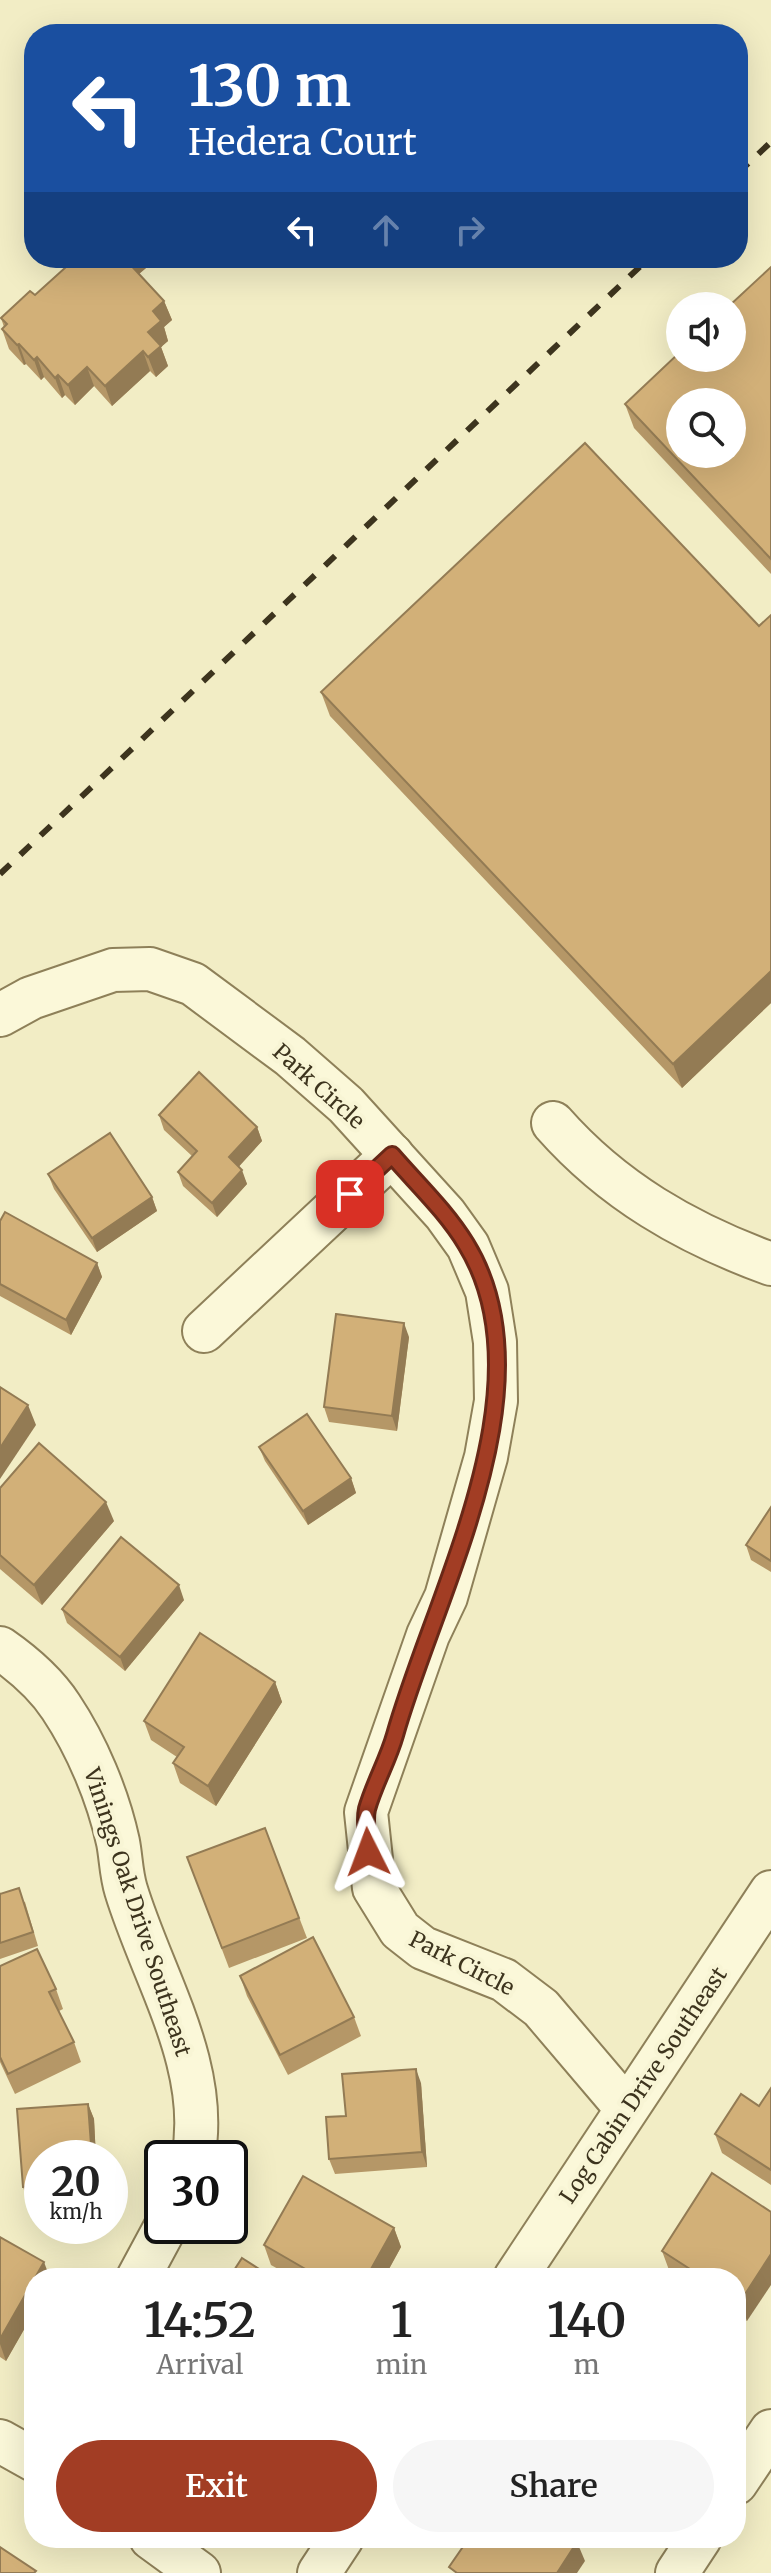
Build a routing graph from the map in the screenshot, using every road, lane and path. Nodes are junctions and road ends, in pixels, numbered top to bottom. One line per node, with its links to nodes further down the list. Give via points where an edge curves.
1 (0, 1015): 3 (street, Park Circle, via 31,998 113,970 150,969 193,984 290,1056)
2 (553, 1123): 4 (street, via 585,1159 633,1196 678,1225)
3 (392, 1155): 5 (street); 8 (street, Park Circle, via 468,1246 487,1291 496,1401 486,1457 446,1597 366,1812 374,1888 400,1930 423,1948 504,1980 541,2008)
4 (771, 1264)
5 (204, 1331)
6 (0, 1648): 9 (street, Vinings Oak Drive Southeast, via 25,1666 61,1707 102,1788 125,1887 192,2076)
7 (771, 1892): 8 (street, Log Cabin Drive Southeast)
8 (626, 2108): 12 (street, Log Cabin Drive Southeast)
9 (196, 2140)
10 (156, 2244): 11 (street)
11 (143, 2268)
12 (522, 2268)
13 (771, 2431): 16 (street)
14 (0, 2441): 15 (street)
15 (24, 2455)
16 (746, 2468)
17 (165, 2548): 20 (street)
18 (335, 2548): 21 (street)
19 (693, 2548): 22 (street)
20 (199, 2573)
21 (319, 2573)
22 (677, 2573)

